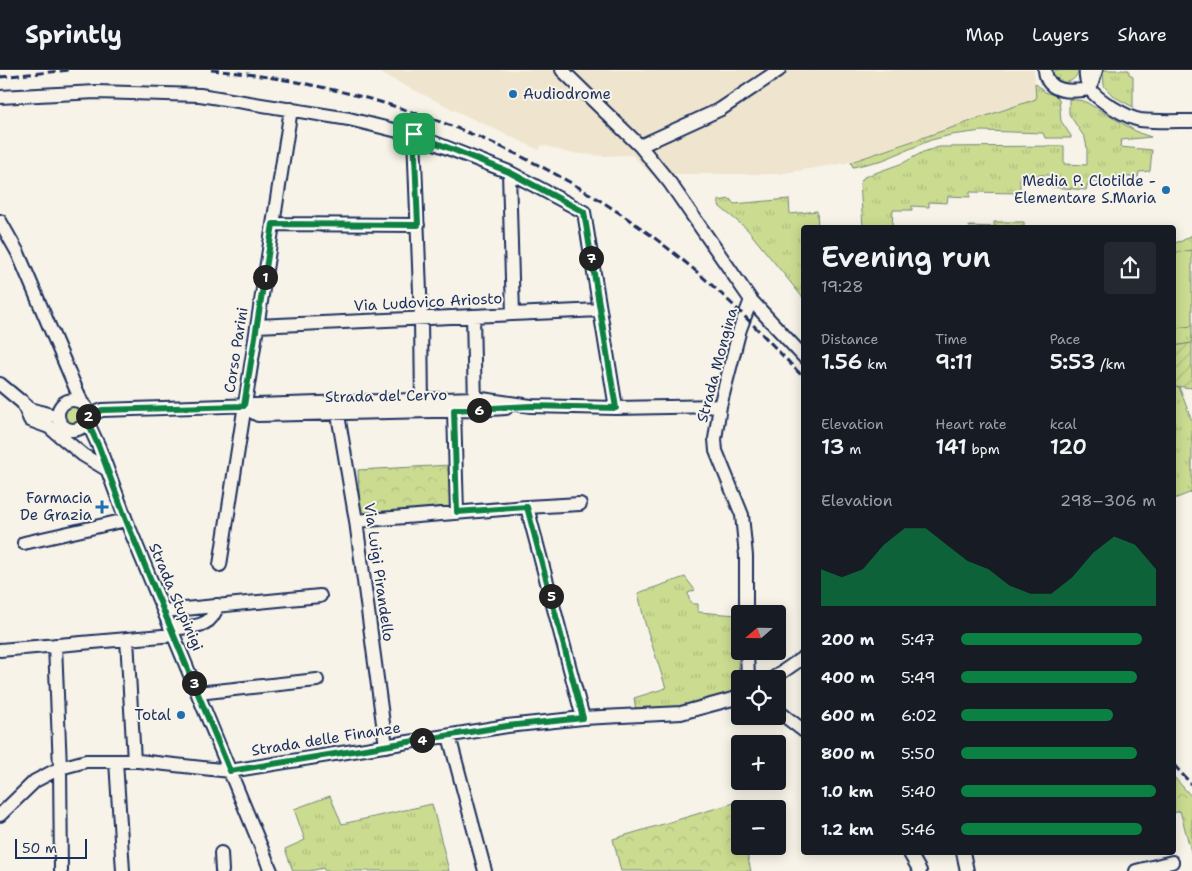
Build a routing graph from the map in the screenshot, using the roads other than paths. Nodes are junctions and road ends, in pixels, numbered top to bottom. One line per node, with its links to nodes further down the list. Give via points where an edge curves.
1 (562, 70): 11 (street, Strada Mongina)
2 (779, 70): 11 (street, via 721,109)
3 (1045, 70): 6 (street, via 1049,83 1060,91)
4 (1086, 70): 6 (street)
5 (1096, 70): 6 (street)
6 (1090, 89): 9 (street, via 1130,117)
7 (0, 97): 8 (street, via 152,93 200,95)
8 (290, 109): 10 (street); 14 (street, Corso Parini)
9 (1192, 121)
10 (414, 134): 12 (street); 15 (street)
11 (640, 146): 16 (street, Strada Mongina, via 670,183)
12 (509, 172): 17 (street, via 584,212); 18 (street)
13 (0, 221): 33 (street, Strada Stupinigi, via 18,253 73,382)
14 (273, 224): 15 (street); 21 (street, Corso Parini)
15 (418, 225): 20 (street)
16 (751, 300): 22 (street, Strada Mongina); 28 (street, Strada Mongina)
17 (600, 310): 18 (street, Via Ludovico Ariosto); 30 (street)
18 (513, 314): 19 (street, Via Ludovico Ariosto)
19 (473, 316): 20 (street, Via Ludovico Ariosto); 25 (street)
20 (421, 318): 21 (street, Via Ludovico Ariosto); 26 (street)
21 (257, 326): 27 (street, Corso Parini)
22 (801, 354)
23 (0, 384): 24 (street)
24 (22, 401): 32 (street); 34 (street, via 30,420 49,427 83,455)
25 (475, 404): 26 (street, Strada del Cervo); 30 (street, Strada del Cervo); 31 (street, Strada del Cervo)
26 (422, 405): 29 (street, Strada del Cervo); 31 (street, Strada del Cervo)
27 (244, 406): 29 (street, Strada del Cervo); 33 (street, Strada del Cervo); 41 (street, Corso Parini)
28 (720, 406): 30 (street, Strada del Cervo); 44 (street, Strada Mongina, via 716,451 742,515)
29 (337, 408): 39 (street, Via Luigi Pirandello)
30 (616, 408)
31 (454, 410): 37 (street)
32 (58, 412): 33 (street, Strada del Cervo, via 64,402); 33 (street, via 59,422 70,430)
33 (82, 412): 34 (street, Strada Stupinigi)
34 (106, 468): 38 (street, Strada Stupinigi)
35 (580, 504): 36 (street)
36 (527, 507): 37 (street); 56 (street)
37 (457, 512): 39 (street)
38 (126, 520): 40 (street); 45 (street, Strada Stupinigi)
39 (356, 521): 59 (street, Via Luigi Pirandello)
40 (24, 543)
41 (220, 565)
42 (320, 596): 43 (street)
43 (217, 605): 45 (street); 46 (street, via 210,621)
44 (746, 605)
45 (164, 611): 46 (street, Strada Stupinigi)
46 (173, 632): 47 (street); 53 (street, Strada Stupinigi)
47 (127, 639): 48 (street); 61 (street)
48 (55, 645): 49 (street); 62 (street)
49 (0, 650)
50 (801, 659): 51 (street)
51 (785, 670)
52 (317, 680): 53 (street)
53 (198, 693): 63 (street, Strada Stupinigi)
54 (731, 699): 56 (street, Strada delle Finanze, via 681,713)
55 (786, 717): 57 (street)
56 (583, 718): 58 (street, Strada delle Finanze)
57 (801, 729)
58 (449, 736): 59 (street, Strada delle Finanze); 73 (street)
59 (386, 746): 63 (street, Strada delle Finanze)
60 (116, 761): 61 (street, Strada delle Finanze); 62 (street, Strada delle Finanze, via 86,761); 70 (street)
61 (134, 761): 63 (street, Strada delle Finanze)
62 (60, 768): 64 (street, Strada delle Finanze, via 35,781); 69 (street)
63 (230, 771): 72 (street, Strada Stupinigi)
64 (0, 815)
65 (221, 853): 71 (street)
66 (911, 855): 74 (street)
67 (964, 855): 75 (street)
68 (1172, 862): 76 (street)
69 (61, 871)
70 (123, 871)
71 (222, 871)
72 (271, 871)
73 (485, 871)
74 (920, 871)
75 (967, 871)
76 (1136, 871)

